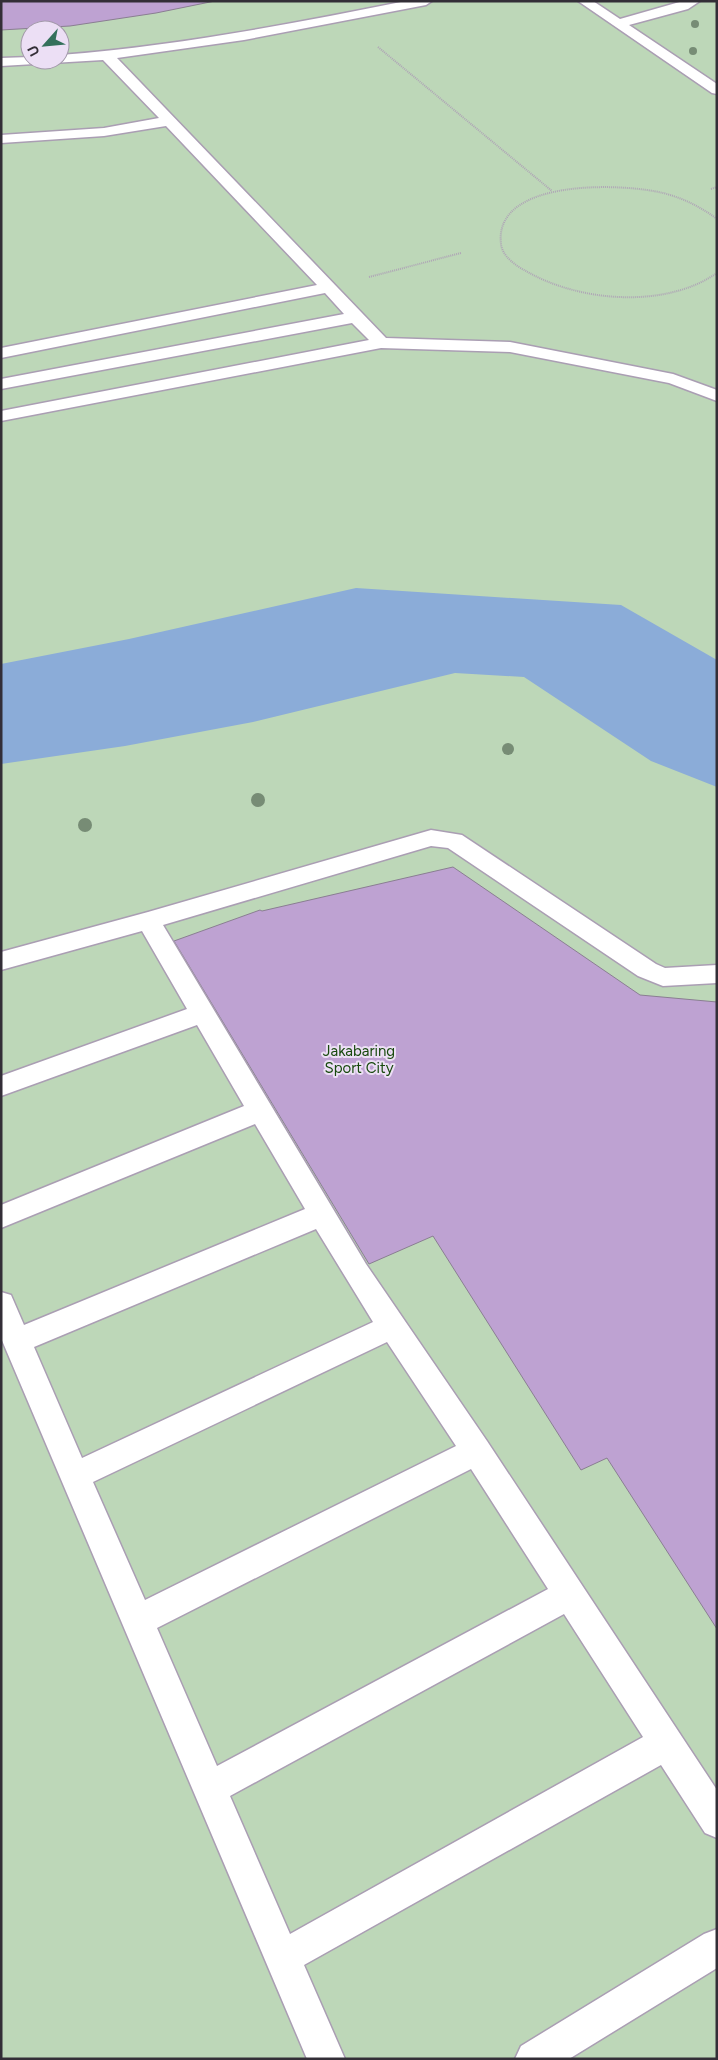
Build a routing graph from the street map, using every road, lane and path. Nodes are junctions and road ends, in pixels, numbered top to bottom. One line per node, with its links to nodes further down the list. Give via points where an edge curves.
1 (426, 1): 4 (lane)
2 (584, 1): 5 (lane)
3 (694, 1): 5 (lane)
4 (343, 17): 6 (lane, via 249,36); 15 (path)
5 (618, 24): 10 (lane)
6 (108, 57): 7 (lane); 11 (lane)
7 (70, 59)
8 (20, 61): 9 (lane)
9 (1, 62)
10 (717, 90)
11 (170, 121): 12 (lane, via 104,132); 19 (lane)
12 (1, 139)
13 (717, 187): 14 (path)
14 (710, 188)
15 (552, 192): 16 (path, via 581,186 646,189 679,197 707,210); 18 (path, via 528,201 510,213 500,228 501,245 514,263 538,279 571,290 609,296 648,296 684,290)
16 (717, 219)
17 (461, 253): 19 (path)
18 (717, 273)
19 (328, 288): 20 (lane); 22 (lane)
20 (356, 316): 21 (lane); 23 (lane)
21 (382, 343): 24 (lane, via 510,347 673,379); 25 (lane)
22 (1, 352)
23 (1, 384)
24 (717, 396)
25 (1, 416)
26 (148, 921): 27 (lane); 28 (lane, via 431,838 442,838 454,841 647,970 664,977); 29 (lane)
27 (1, 961)
28 (717, 974)
29 (203, 1013): 30 (lane); 31 (lane)
30 (1, 1086)
31 (260, 1111): 32 (lane); 33 (lane)
32 (322, 1214): 35 (lane); 36 (lane)
33 (1, 1217)
34 (1, 1304): 36 (lane)
35 (393, 1326): 37 (lane); 38 (lane)
36 (18, 1341): 38 (lane)
37 (476, 1451): 39 (lane); 40 (lane)
38 (75, 1476): 40 (lane)
39 (569, 1594): 41 (lane); 42 (lane)
40 (137, 1621): 42 (lane)
41 (666, 1743): 43 (lane); 45 (lane)
42 (210, 1788): 45 (lane)
43 (717, 1821)
44 (717, 1947): 47 (lane)
45 (282, 1958): 46 (lane)
46 (326, 2059)
47 (534, 2059)

